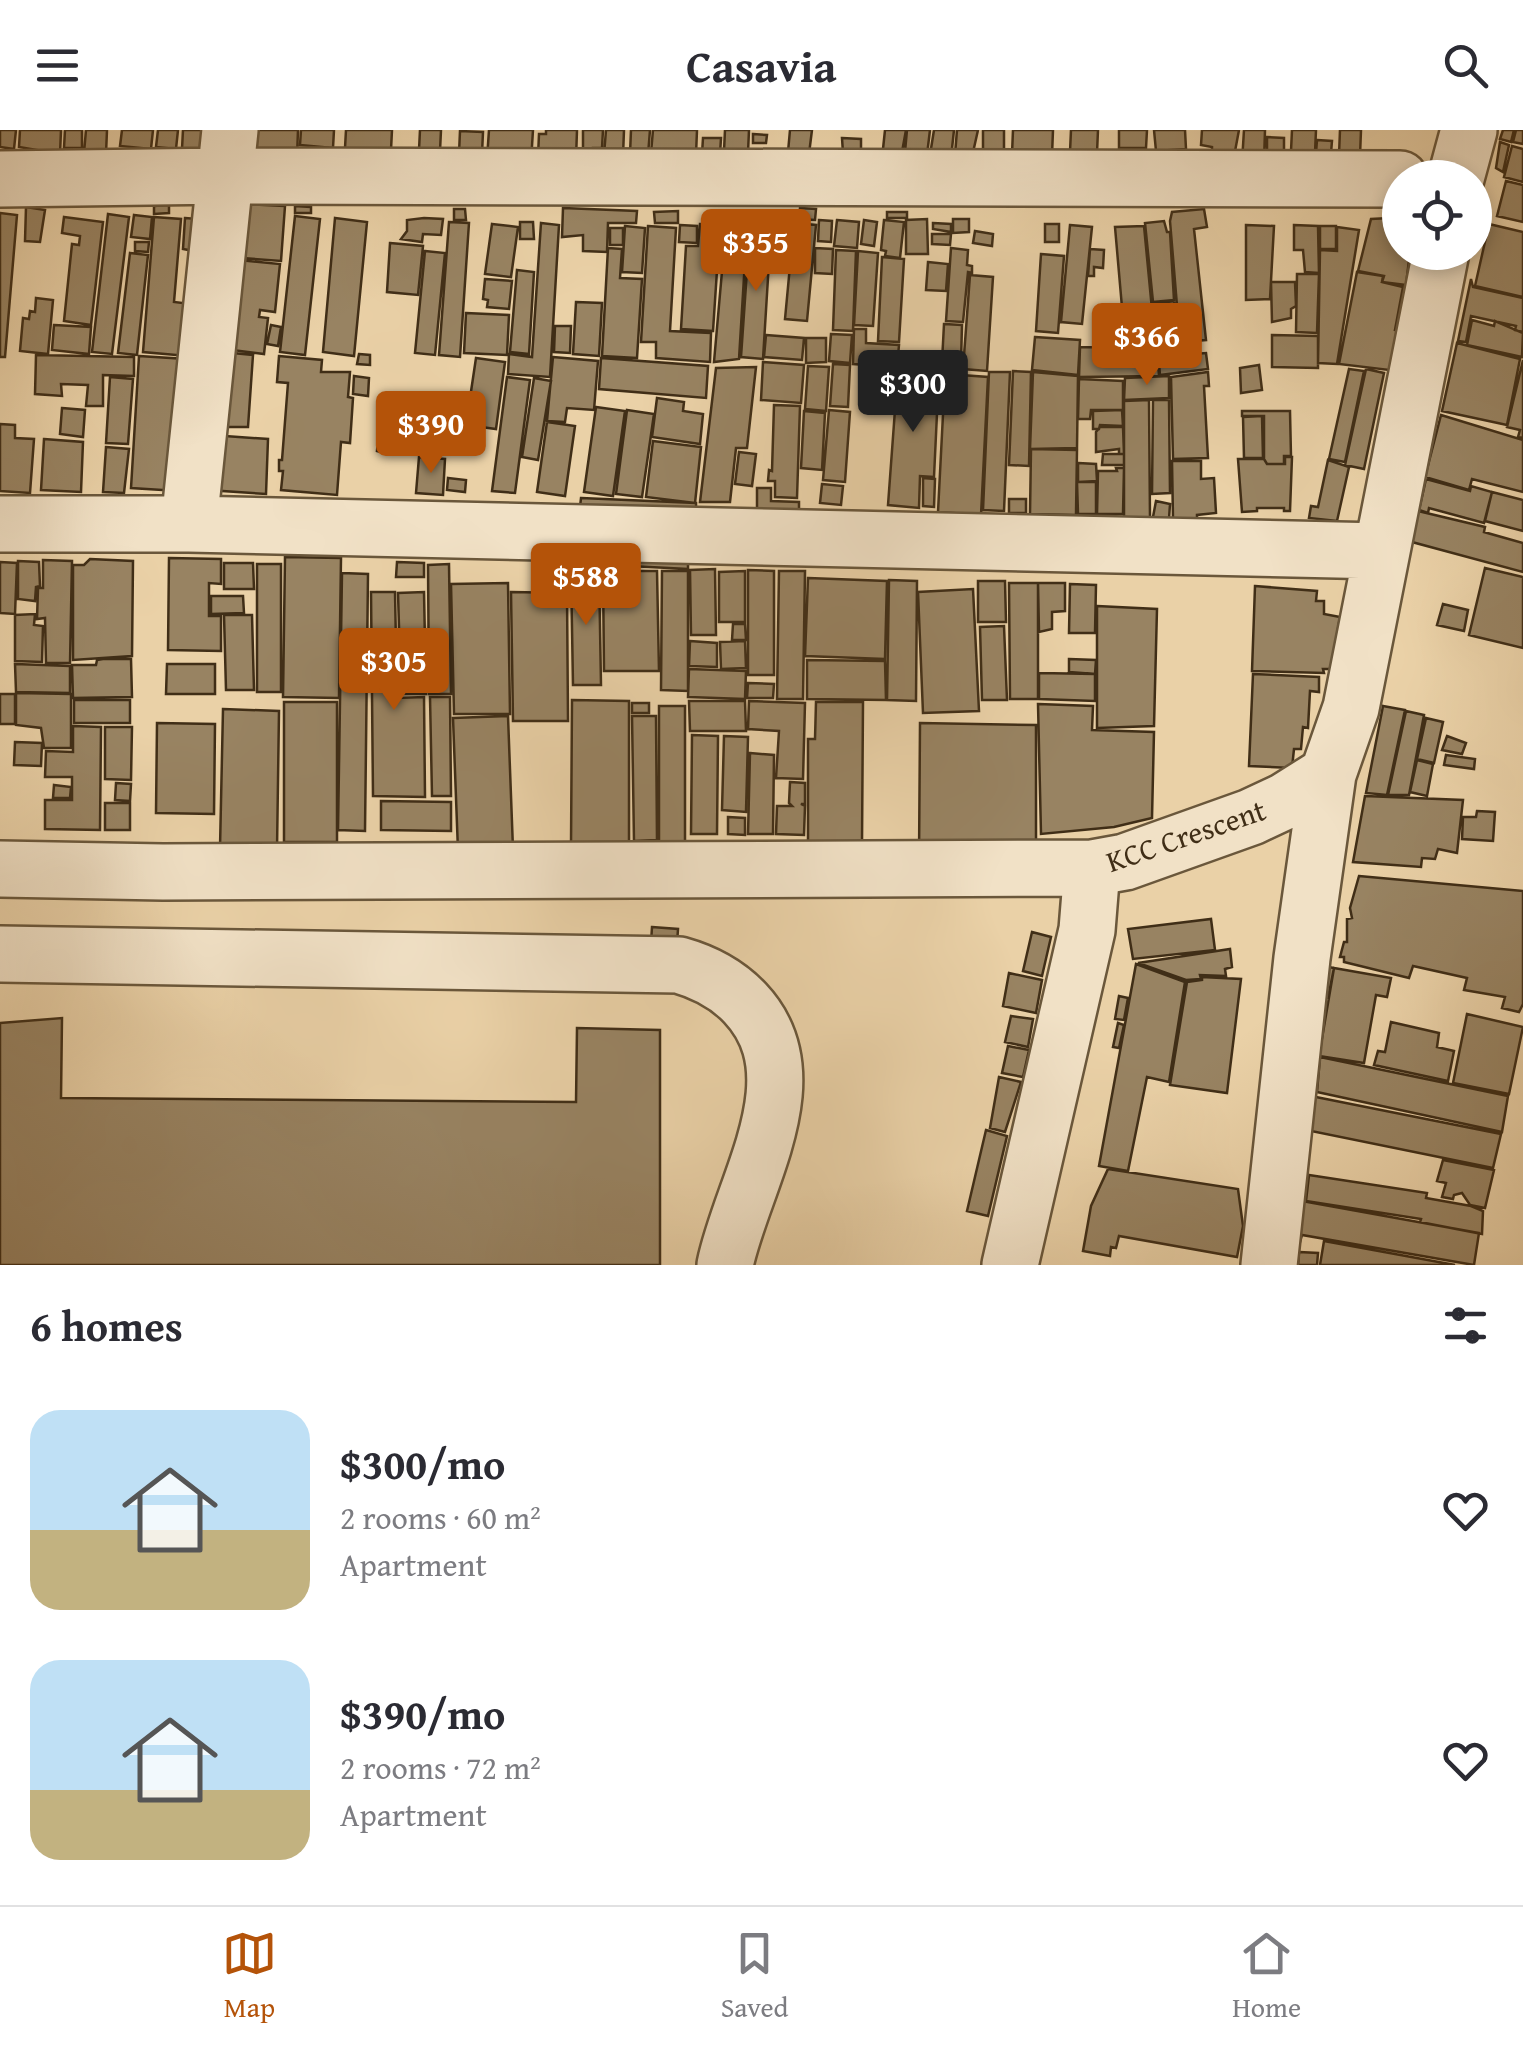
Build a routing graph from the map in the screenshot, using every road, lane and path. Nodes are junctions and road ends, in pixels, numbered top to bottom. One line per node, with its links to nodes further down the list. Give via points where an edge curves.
1 (1469, 130): 3 (street)
2 (229, 153): 4 (street); 5 (street); 8 (street)
3 (1461, 160)
4 (1382, 179)
5 (0, 180)
6 (1437, 270): 9 (street)
7 (0, 524): 8 (street)
8 (189, 524): 9 (street)
9 (1382, 550): 10 (street, via 1350,708)
10 (1328, 774): 11 (street, KCC Crescent, via 1251,817); 16 (street)
11 (1092, 868): 12 (street); 15 (street, KCC Crescent, via 1087,930)
12 (0, 869)
13 (0, 954): 14 (street, via 678,965 702,972 759,1018 775,1068 772,1116)
14 (725, 1265)
15 (1010, 1265)
16 (1269, 1265)

